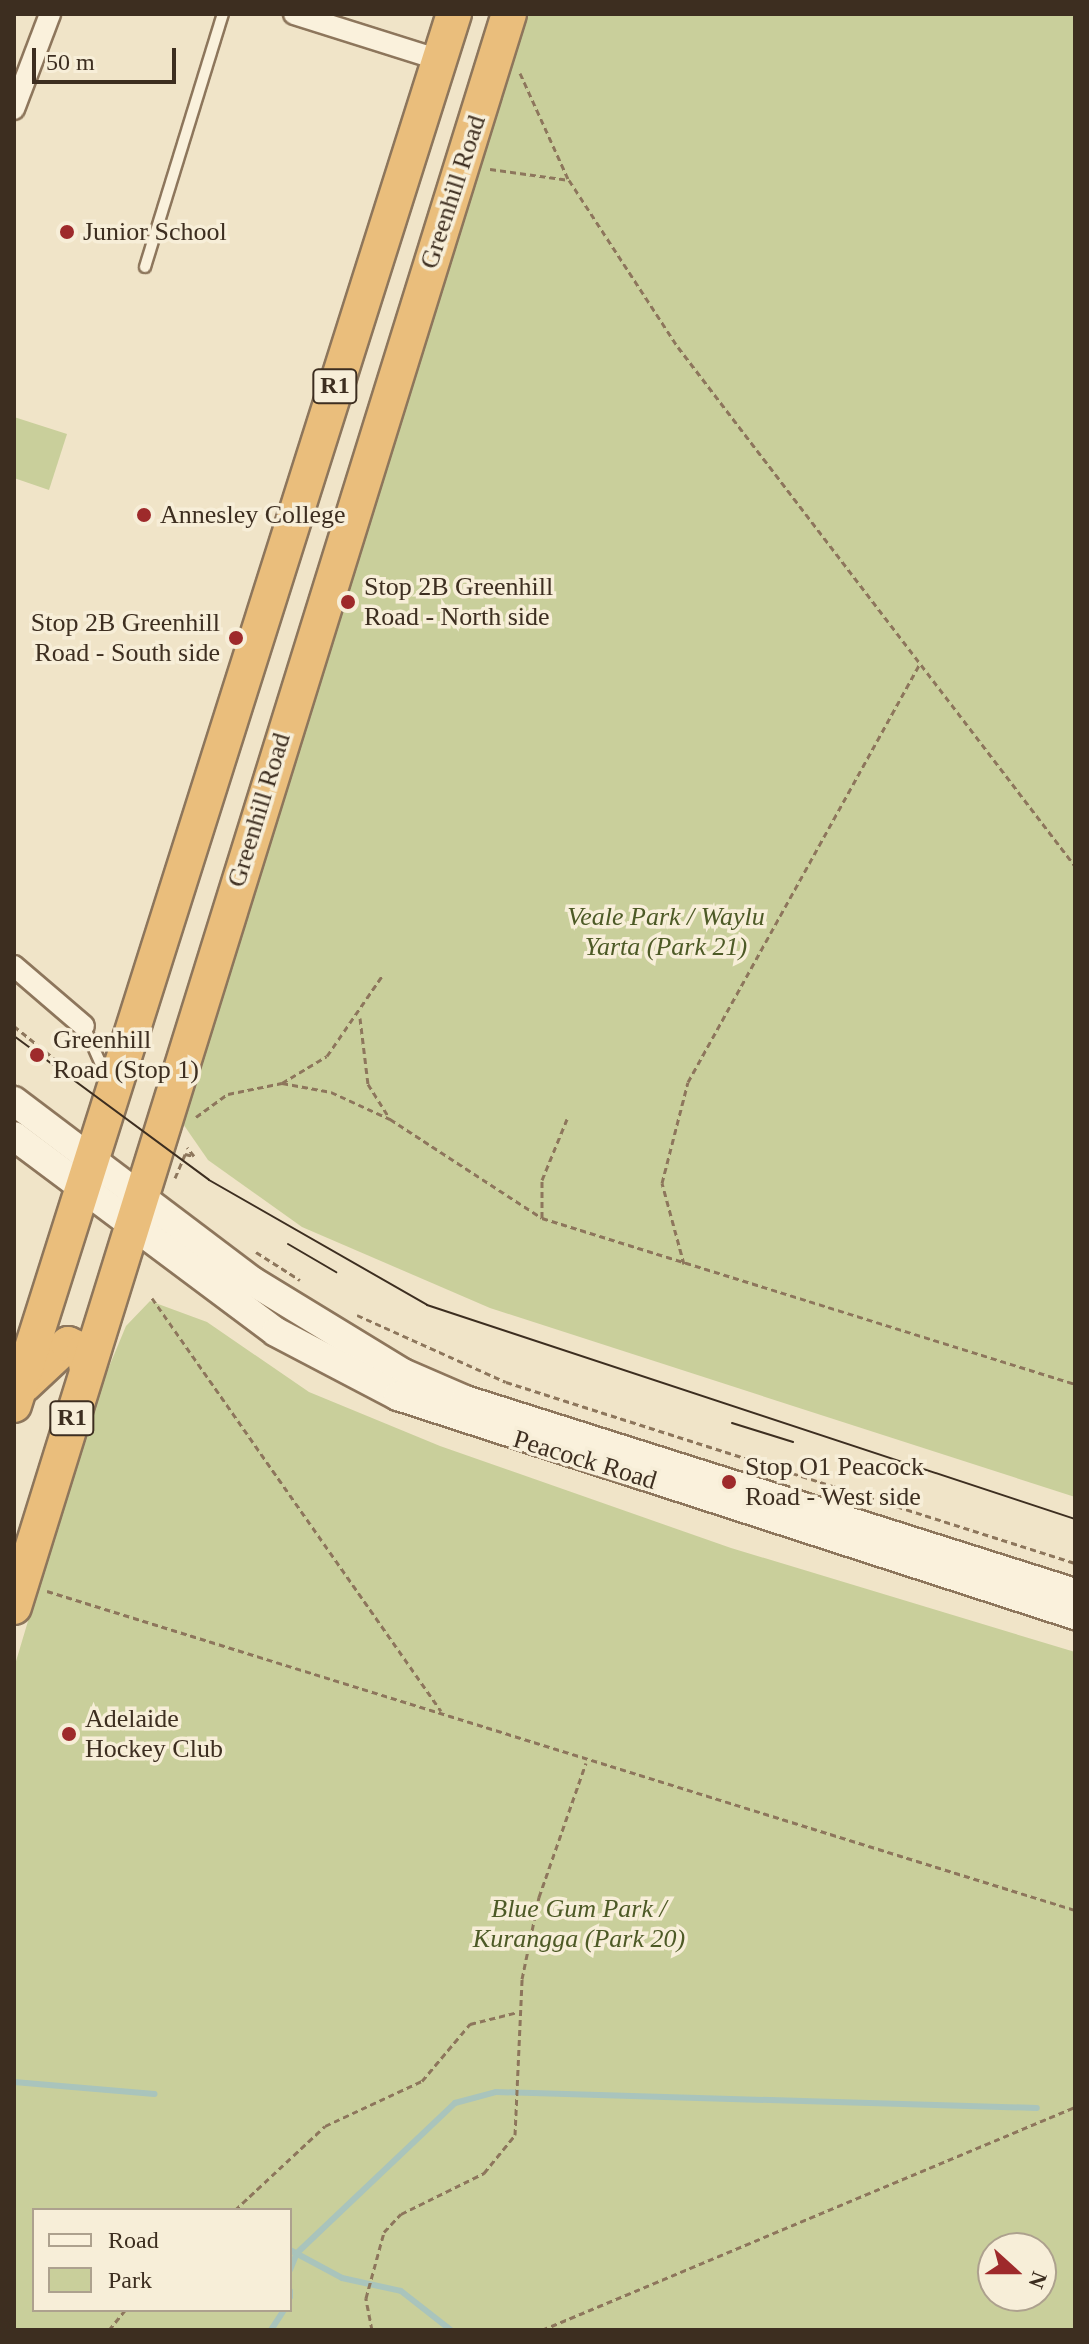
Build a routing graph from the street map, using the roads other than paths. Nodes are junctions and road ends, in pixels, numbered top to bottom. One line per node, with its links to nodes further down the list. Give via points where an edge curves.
1 (223, 14): 9 (lane)
2 (294, 14): 6 (street)
3 (454, 14): 6 (highway, Greenhill Road / R1)
4 (509, 14): 8 (highway, Greenhill Road / R1)
5 (48, 17): 7 (street)
6 (440, 60): 8 (highway, via 464,87); 11 (highway, Greenhill Road / R1)
7 (14, 109)
8 (463, 160): 10 (highway, Greenhill Road / R1)
9 (145, 267)
10 (237, 880): 11 (highway, via 198,904); 18 (highway, Greenhill Road / R1)
11 (180, 891): 14 (highway, Greenhill Road / R1)
12 (14, 966): 13 (street)
13 (84, 1026): 14 (lane)
14 (112, 1100): 17 (highway, Greenhill Road / R1)
15 (14, 1101): 17 (main road)
16 (14, 1136): 17 (main road)
17 (88, 1177): 18 (main road); 20 (highway, Greenhill Road / R1)
18 (135, 1213): 19 (highway, Greenhill Road / R1); 21 (main road, Peacock Road, via 338,1338 465,1400); 23 (main road, Peacock Road, via 276,1332 398,1396)
19 (87, 1369): 20 (highway, via 84,1351 68,1344); 22 (highway, Greenhill Road / R1)
20 (16, 1398)
21 (1075, 1593)
22 (24, 1598)
23 (1075, 1615)

